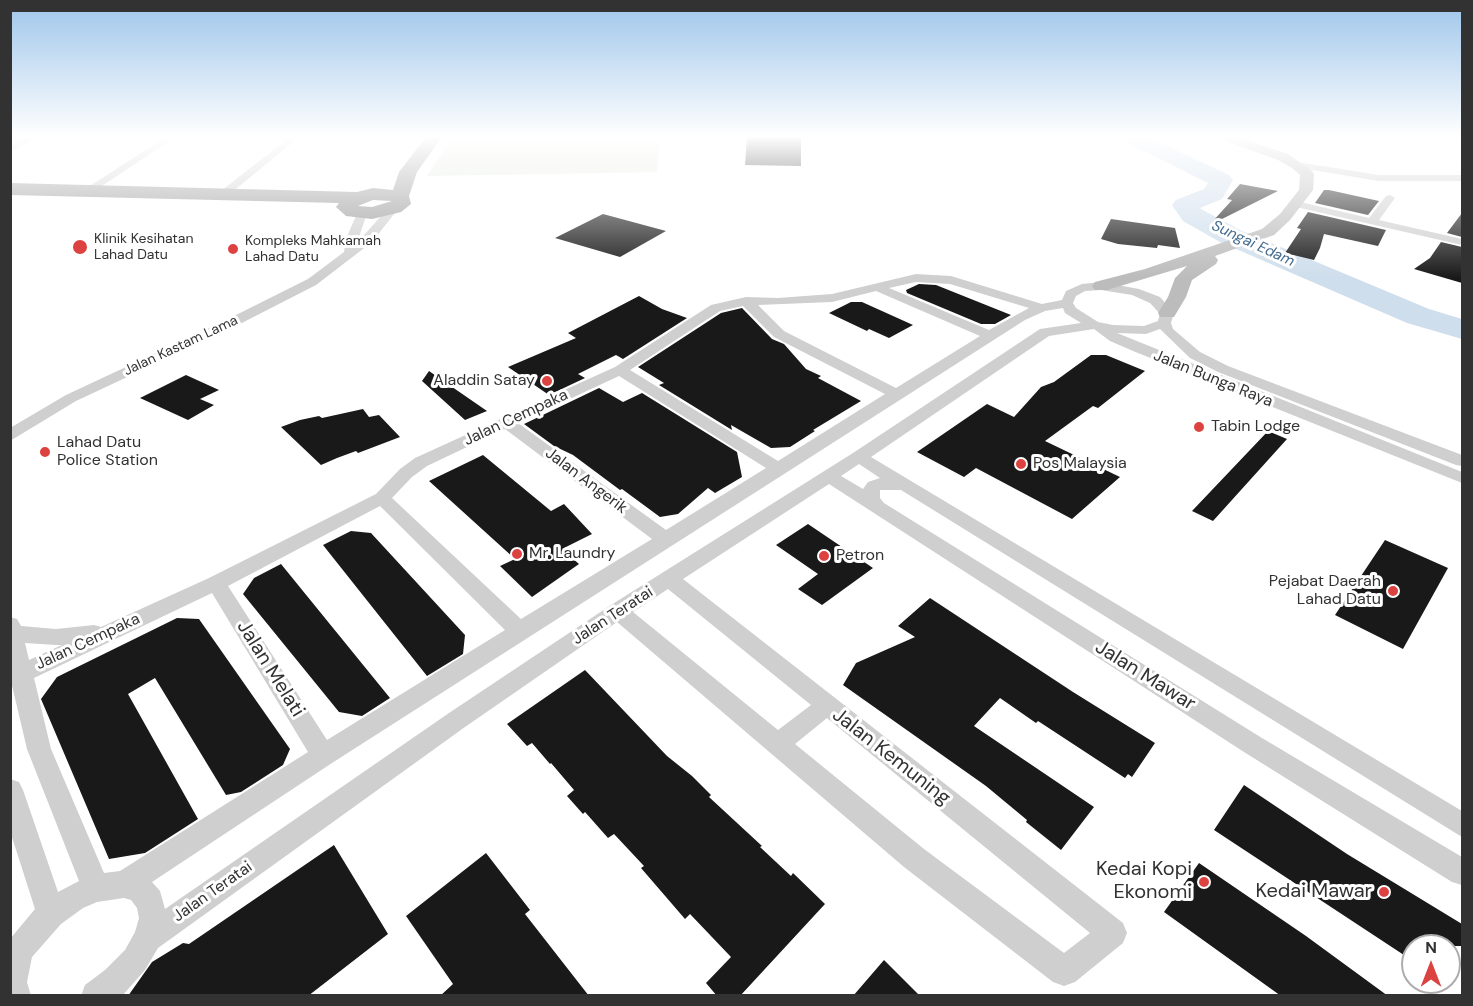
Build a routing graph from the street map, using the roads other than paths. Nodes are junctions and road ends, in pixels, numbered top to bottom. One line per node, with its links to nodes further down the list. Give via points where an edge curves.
1 (98, 184): 8 (street)
2 (236, 184): 9 (street)
3 (365, 184): 11 (highway, via 347,193)
4 (380, 184): 14 (highway)
5 (402, 184): 13 (highway)
6 (1317, 184): 15 (street, via 1316,192)
7 (10, 189): 8 (highway)
8 (87, 191): 9 (highway)
9 (221, 196): 11 (highway)
10 (10, 197): 14 (highway)
11 (302, 198): 14 (highway)
12 (1390, 198): 16 (street)
13 (397, 202): 14 (highway); 19 (street, Jalan Kastam Lama, via 374,234)
14 (357, 204): 19 (street)
15 (1302, 205): 16 (street); 18 (street, via 1306,213 1289,229)
16 (1373, 220): 17 (street)
17 (1462, 242)
18 (1224, 252): 20 (street); 25 (street, via 1184,278)
19 (350, 254): 31 (street, Jalan Kastam Lama, via 312,282 71,398)
20 (1101, 286): 23 (street, via 1075,291); 25 (street, Jalan Bunga Raya, via 1146,296 1162,306)
21 (876, 287): 22 (street, Jalan Cempaka, via 832,298); 24 (street, Jalan Cempaka, via 916,278 951,280); 27 (street)
22 (746, 301): 28 (street, Jalan Cempaka, via 716,308); 29 (street, via 779,334)
23 (1067, 303): 24 (street); 26 (street, Jalan Bunga Raya, via 1080,318)
24 (1041, 308): 27 (street)
25 (1166, 318): 26 (street, via 1154,328 1136,331); 33 (street, Jalan Bunga Raya, via 1167,331 1195,355 1223,369)
26 (1097, 326): 32 (street, Jalan Teratai, via 1045,332); 36 (street, Jalan Bunga Raya, via 1138,348)
27 (991, 336): 29 (street)
28 (620, 370): 30 (street, Jalan Cempaka); 34 (street)
29 (898, 394): 34 (street)
30 (506, 422): 38 (street, Jalan Cempaka, via 421,462); 40 (street, Jalan Angerik)
31 (10, 436)
32 (859, 457): 35 (street, Jalan Teratai); 37 (street)
33 (1462, 461)
34 (780, 469): 40 (street)
35 (829, 476): 39 (street, Jalan Mawar); 41 (street, Jalan Teratai)
36 (1462, 478)
37 (905, 485): 39 (street, via 874,486 871,500); 52 (street)
38 (382, 498): 42 (street, Jalan Cempaka); 46 (street)
39 (880, 509): 53 (street, Jalan Mawar)
40 (666, 540): 46 (street)
41 (670, 579): 43 (street, Jalan Teratai); 48 (street, Jalan Kemuning)
42 (216, 583): 44 (street, Jalan Cempaka); 50 (street, Jalan Melati)
43 (618, 611): 49 (street); 56 (street, Jalan Teratai)
44 (117, 629): 45 (street, via 71,636); 47 (street, Jalan Cempaka)
45 (11, 630): 47 (street)
46 (520, 631): 50 (street)
47 (20, 674): 54 (street, via 39,748)
48 (826, 706): 49 (street); 49 (street, Jalan Kemuning, via 1113,933 1064,971 914,858)
49 (777, 744)
50 (323, 755): 54 (street)
51 (10, 790): 55 (street)
52 (1462, 825)
53 (1462, 872)
54 (110, 886): 55 (street, via 73,898); 56 (street, via 140,890 150,901 153,918)
55 (51, 914): 57 (street, via 22,947)
56 (148, 938): 58 (street)
57 (12, 967): 59 (street)
58 (111, 991)
59 (16, 996)

